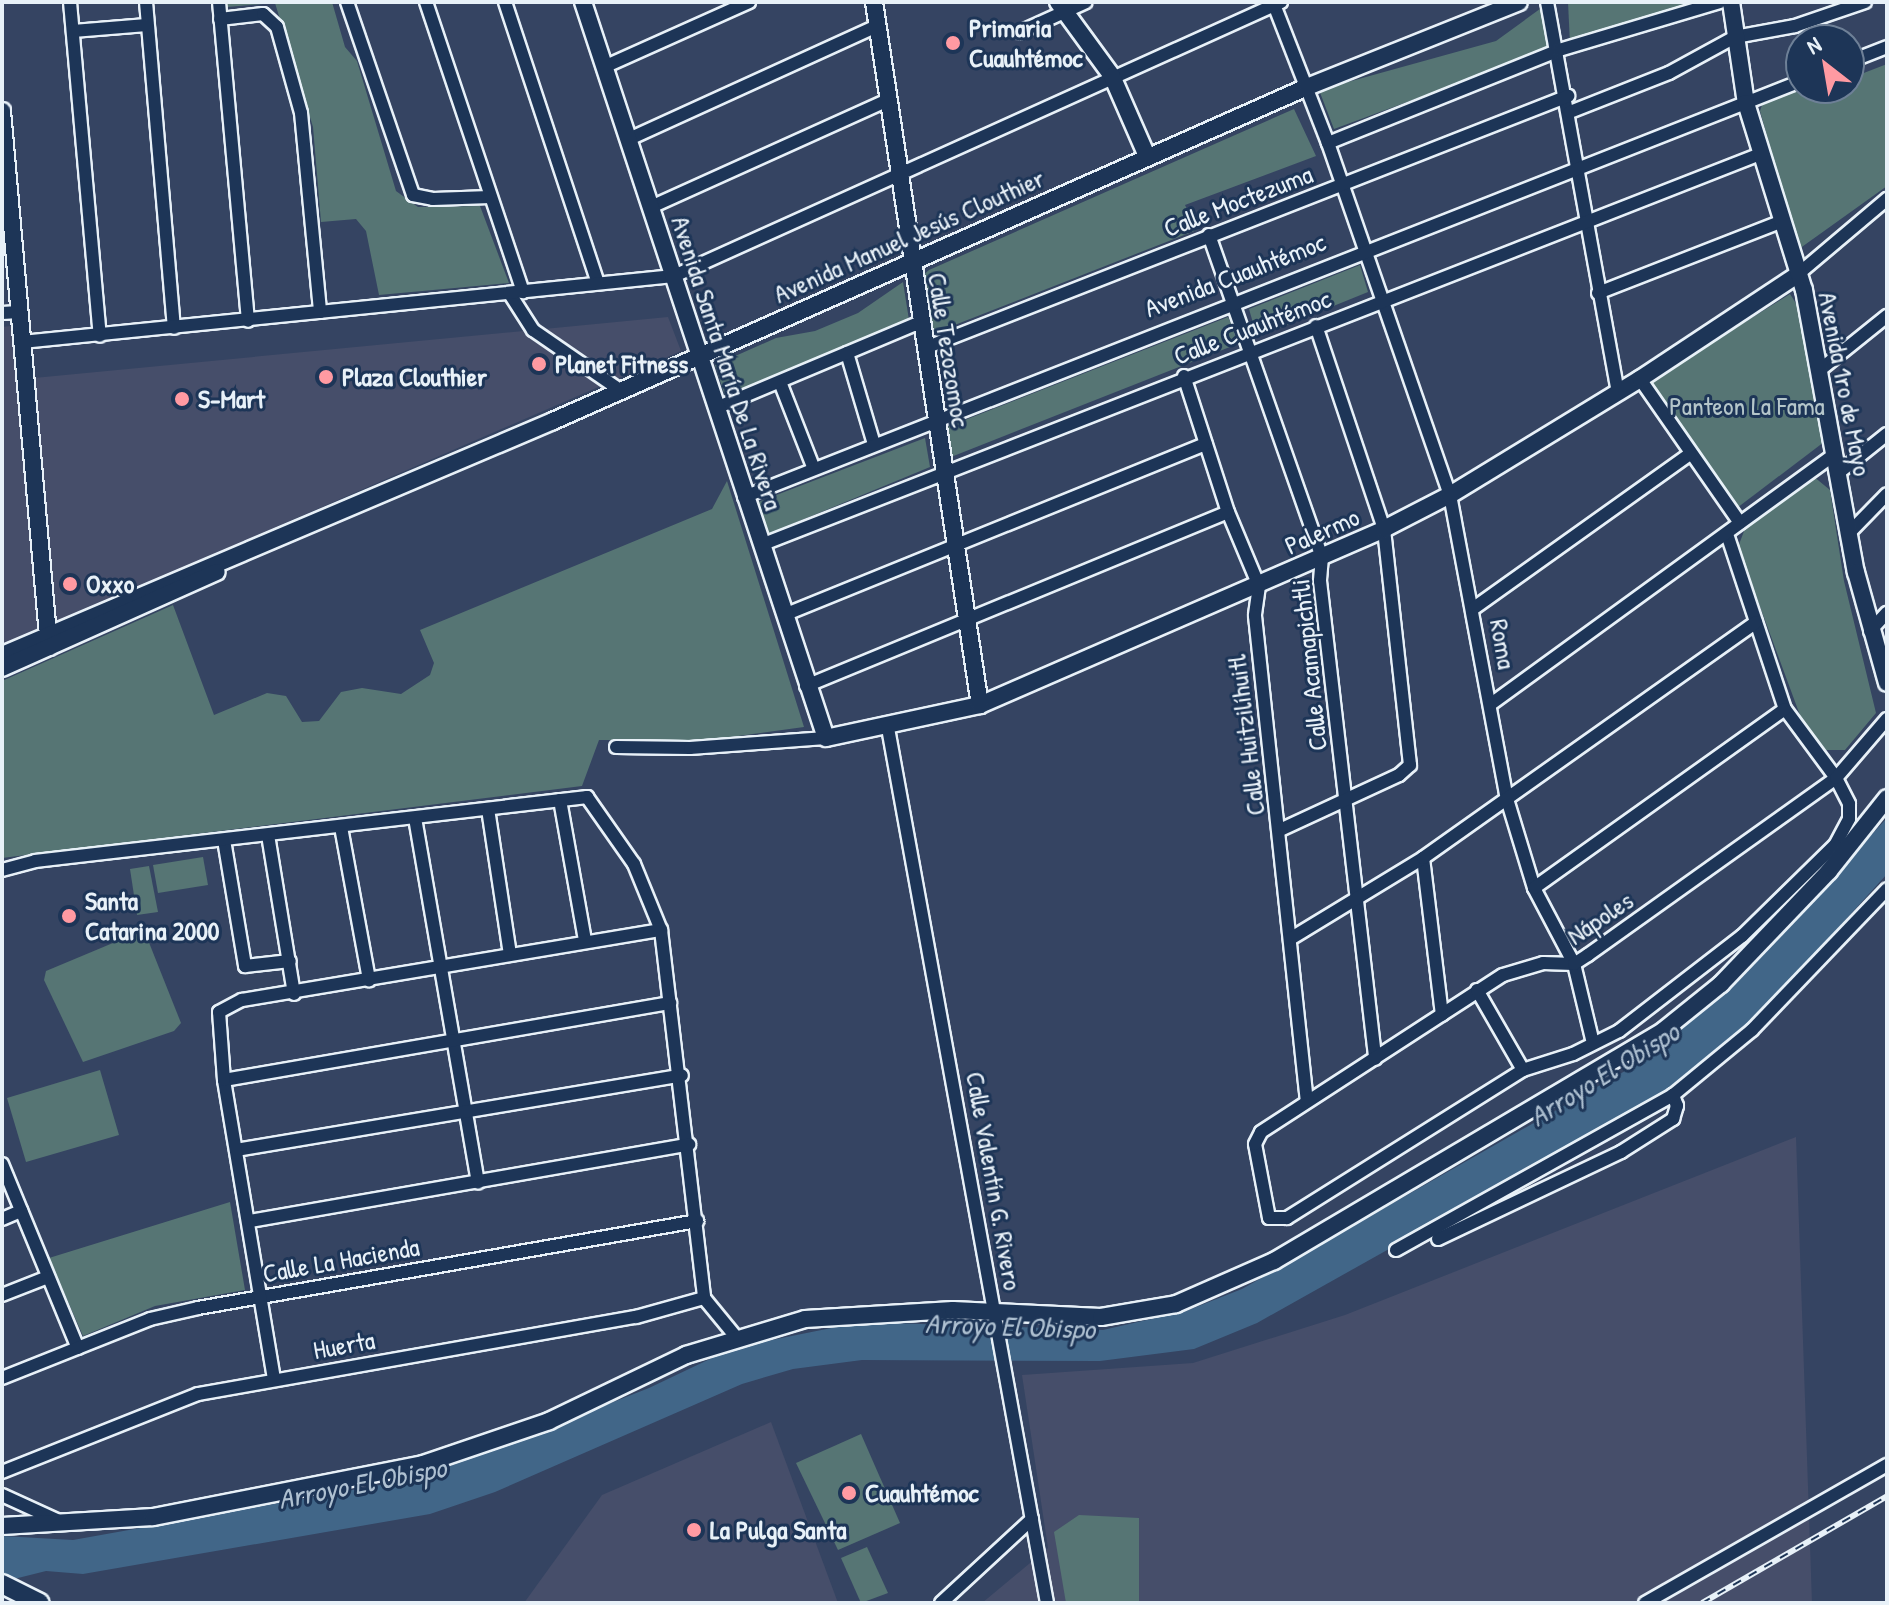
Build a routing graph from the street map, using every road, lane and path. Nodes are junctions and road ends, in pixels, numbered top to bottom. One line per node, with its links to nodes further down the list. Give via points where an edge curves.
1 (70, 2): 21 (street)
2 (146, 2): 19 (street)
3 (219, 2): 18 (street)
4 (347, 2): 43 (street, via 413,195)
5 (426, 2): 43 (street)
6 (505, 2): 53 (street)
7 (583, 2): 27 (street, Avenida Santa María De La Rivera)
8 (749, 2): 27 (street)
9 (874, 2): 20 (street, Calle Tezozomoc)
10 (1086, 2): 17 (street)
11 (1519, 2): 29 (street, Avenida Manuel Jesús Clouthier)
12 (1547, 2): 25 (street)
13 (1720, 2): 25 (street)
14 (1731, 2): 23 (street, Avenida 1ro de Mayo)
15 (1865, 2): 23 (street, via 1795,26)
16 (1276, 3): 28 (street); 29 (street, Roma)
17 (1062, 6): 22 (street); 28 (street)
18 (220, 19): 58 (street, via 268,15 277,27 301,113); 61 (street)
19 (147, 25): 21 (street); 64 (street)
20 (877, 26): 32 (street, Calle Tezozomoc); 36 (street)
21 (73, 31): 65 (street)
22 (1020, 32)
23 (1735, 37): 33 (street, Avenida 1ro de Mayo); 35 (street, via 1669,73)
24 (1887, 47): 26 (street)
25 (1559, 50): 31 (street); 37 (street)
26 (1865, 56)
27 (604, 67): 36 (street, Avenida Santa María De La Rivera)
28 (1112, 76): 39 (street); 41 (street)
29 (1307, 87): 37 (street, Roma); 39 (street, Avenida Manuel Jesús Clouthier)
30 (1785, 87): 33 (street, Avenida Cuauhtémoc)
31 (1568, 96): 35 (street); 42 (street, Calle Moctezuma)
32 (888, 100): 41 (street, Calle Tezozomoc); 45 (street)
33 (1746, 103): 38 (street, Avenida 1ro de Mayo); 40 (street, Avenida Cuauhtémoc)
34 (2, 111): 59 (street)
35 (1570, 112): 40 (street)
36 (629, 139): 45 (street, Avenida Santa María De La Rivera)
37 (1328, 143): 42 (street, Roma)
38 (1760, 154): 46 (street, Calle Cuauhtémoc); 47 (street, Avenida 1ro de Mayo)
39 (1147, 156): 50 (street, Avenida Manuel Jesús Clouthier)
40 (1578, 170): 46 (street); 49 (street, Avenida Cuauhtémoc)
41 (898, 176): 50 (street, Calle Tezozomoc); 52 (street)
42 (1343, 184): 48 (street, Calle Moctezuma); 49 (street, Roma)
43 (490, 197): 54 (street)
44 (1887, 199): 51 (street)
45 (651, 207): 52 (street, Avenida Santa María De La Rivera)
46 (1585, 220): 55 (street); 56 (street, Calle Cuauhtémoc)
47 (1780, 222): 51 (street, Avenida 1ro de Mayo); 55 (street)
48 (1209, 235): 57 (street, Calle Acamapichtli); 67 (street, Calle Moctezuma)
49 (1367, 252): 56 (street, Roma); 57 (street, Avenida Cuauhtémoc)
50 (912, 261): 62 (street, Calle Tezozomoc); 70 (street, Avenida Manuel Jesús Clouthier)
51 (1797, 275): 71 (street, Avenida 1ro de Mayo); 73 (street, Palermo)
52 (674, 276): 53 (street); 70 (street, Avenida Santa María De La Rivera)
53 (598, 283): 54 (street)
54 (516, 293): 58 (street); 75 (street, via 533,330)
55 (1598, 293): 76 (street)
56 (1383, 300): 63 (street, Calle Cuauhtémoc); 88 (street, Roma)
57 (1232, 303): 68 (street, Calle Acamapichtli); 78 (street, Avenida Cuauhtémoc)
58 (320, 312): 61 (street)
59 (11, 313): 66 (street)
60 (1887, 316): 71 (street)
61 (248, 321): 64 (street)
62 (921, 322): 67 (street, Calle Tezozomoc); 69 (street)
63 (1316, 326): 68 (street, Calle Cuauhtémoc); 92 (street)
64 (174, 328): 65 (street)
65 (100, 336): 66 (street)
66 (22, 342): 105 (street)
67 (925, 348): 78 (street, Calle Tezozomoc)
68 (1248, 351): 72 (street, Calle Cuauhtémoc); 97 (street, Calle Acamapichtli)
69 (847, 353): 74 (street); 80 (street)
70 (700, 355): 75 (street, Avenida Manuel Jesús Clouthier); 77 (street, Avenida Santa María De La Rivera)
71 (1821, 369): 83 (street, Avenida 1ro de Mayo)
72 (1184, 376): 81 (street, Calle Huitzilíhuitl); 85 (street, Calle Cuauhtémoc)
73 (1640, 379): 76 (street, Palermo); 82 (street)
74 (780, 382): 77 (street); 84 (street)
75 (620, 390): 105 (street, Avenida Manuel Jesús Clouthier)
76 (1618, 393): 88 (street, Palermo)
77 (716, 408): 89 (street, Avenida Santa María De La Rivera)
78 (936, 421): 80 (street, Avenida Cuauhtémoc); 85 (street, Calle Tezozomoc)
79 (1887, 434): 86 (street)
80 (874, 444): 84 (street, Avenida Cuauhtémoc)
81 (1206, 444): 90 (street, Calle Huitzilíhuitl); 95 (street)
82 (1690, 454): 91 (street); 99 (street)
83 (1835, 454): 86 (street, Avenida 1ro de Mayo); 91 (street)
84 (814, 469): 89 (street, Avenida Cuauhtémoc)
85 (943, 470): 95 (street, Calle Tezozomoc); 96 (street, Calle Cuauhtémoc)
86 (1837, 474): 93 (street, Avenida 1ro de Mayo)
87 (1887, 494): 93 (street)
88 (1450, 495): 92 (street, Palermo); 99 (street, Roma)
89 (744, 497): 96 (street, Avenida Santa María De La Rivera)
90 (1228, 512): 98 (street, Calle Huitzilíhuitl); 102 (street)
91 (1740, 523): 94 (street)
92 (1384, 529): 97 (street, Palermo); 121 (street, via 1408,769)
93 (1849, 533): 104 (street, Avenida 1ro de Mayo)
94 (1727, 534): 103 (street); 110 (street)
95 (954, 543): 101 (street); 102 (street, Calle Tezozomoc)
96 (761, 545): 101 (street, Avenida Santa María De La Rivera)
97 (1322, 557): 98 (street, Palermo); 121 (street, Calle Acamapichtli)
98 (1259, 586): 111 (street, Palermo); 125 (street, Calle Huitzilíhuitl, via 1255,616)
99 (1474, 608): 110 (street, Roma)
100 (1887, 613): 104 (street)
101 (784, 615): 109 (street, Avenida Santa María De La Rivera)
102 (965, 617): 109 (street); 111 (street, Calle Tezozomoc)
103 (1756, 622): 112 (street); 119 (street)
104 (1870, 631): 108 (street, Avenida 1ro de Mayo)
105 (48, 641): 106 (street, Avenida Manuel Jesús Clouthier); 107 (street, Avenida Manuel Jesús Clouthier)
106 (2, 655)
107 (2, 668)
108 (1887, 683)
109 (806, 686): 115 (street, Avenida Santa María De La Rivera)
110 (1491, 704): 119 (street, Roma)
111 (980, 705): 114 (street, Palermo)
112 (1785, 709): 117 (street); 130 (street)
113 (1887, 719): 117 (street, Nápoles)
114 (888, 728): 115 (street, Palermo); 168 (street, Calle Valentín G. Rivero)
115 (826, 738): 116 (street, via 690,748)
116 (616, 747)
117 (1836, 778): 138 (street, Nápoles); 146 (street, via 1850,810 1835,845 1776,906 1668,997)
118 (1887, 798): 168 (street, via 1829,871 1694,1009 1636,1050 1274,1261 1176,1304 1136,1314)
119 (1507, 799): 128 (street); 130 (street, Roma)
120 (560, 800): 122 (street); 133 (street, via 587,797 634,864); 135 (street)
121 (1346, 800): 125 (street); 132 (street, Calle Acamapichtli)
122 (488, 809): 123 (street); 136 (street)
123 (415, 818): 124 (street); 139 (street)
124 (341, 827): 126 (street); 140 (street)
125 (1280, 830): 134 (street, Calle Huitzilíhuitl)
126 (268, 835): 127 (street); 137 (street)
127 (224, 840): 129 (street, via 35,861); 137 (street, via 245,966)
128 (1423, 858): 132 (street); 144 (street)
129 (2, 870)
130 (1534, 888): 138 (street, Roma)
131 (1887, 889): 151 (street, via 1752,1030)
132 (1355, 898): 134 (street); 147 (street, Calle Acamapichtli)
133 (661, 930): 135 (street); 143 (street)
134 (1290, 939): 152 (street, Calle Huitzilíhuitl)
135 (585, 941): 136 (street)
136 (510, 954): 139 (street)
137 (290, 961): 142 (street)
138 (1574, 964): 141 (street, Nápoles, via 1523,967); 146 (street, Roma)
139 (441, 969): 140 (street); 145 (street)
140 (369, 980): 142 (street)
141 (1477, 990): 144 (street, Nápoles); 148 (street)
142 (294, 994): 150 (street, via 242,1000 219,1012)
143 (670, 1003): 145 (street); 149 (street)
144 (1442, 1015): 147 (street, Nápoles)
145 (452, 1040): 150 (street); 153 (street)
146 (1593, 1043): 148 (street)
147 (1375, 1059): 152 (street, Nápoles)
148 (1523, 1070): 152 (street, Nápoles, via 1287,1218 1273,1220 1265,1209 1255,1144 1266,1128)
149 (682, 1075): 153 (street); 154 (street)
150 (224, 1080): 155 (street)
151 (1673, 1095): 162 (street, via 1673,1119 1621,1152); 163 (street)
152 (1307, 1101)
153 (464, 1111): 155 (street); 157 (street)
154 (689, 1144): 157 (street); 161 (street)
155 (236, 1150): 160 (street)
156 (2, 1164): 158 (street)
157 (478, 1183): 160 (street)
158 (21, 1211): 159 (street); 164 (street)
159 (2, 1219)
160 (250, 1221): 166 (street)
161 (697, 1221): 166 (street, Calle La Hacienda); 167 (street)
162 (1438, 1239)
163 (1396, 1250)
164 (48, 1277): 165 (street); 170 (street)
165 (2, 1295)
166 (261, 1297): 170 (street, Calle La Hacienda, via 150,1319); 172 (street)
167 (704, 1298): 169 (street); 172 (street, Huerta, via 636,1317)
168 (995, 1316): 169 (street, via 856,1312); 177 (street, Calle Valentín G. Rivero)
169 (736, 1337): 176 (street, via 549,1421 462,1453 153,1517 64,1524)
170 (78, 1348): 171 (street, Calle La Hacienda)
171 (2, 1378)
172 (274, 1379): 174 (street, Huerta, via 153,1409)
173 (1887, 1465): 183 (street)
174 (2, 1472)
175 (2, 1495): 176 (street)
176 (45, 1518): 178 (street)
177 (1032, 1519): 181 (street); 182 (street, Calle Valentín G. Rivero)
178 (4, 1526)
179 (7, 1587): 180 (main road)
180 (40, 1603)
181 (941, 1603)
182 (1047, 1603)
183 (1645, 1603)

